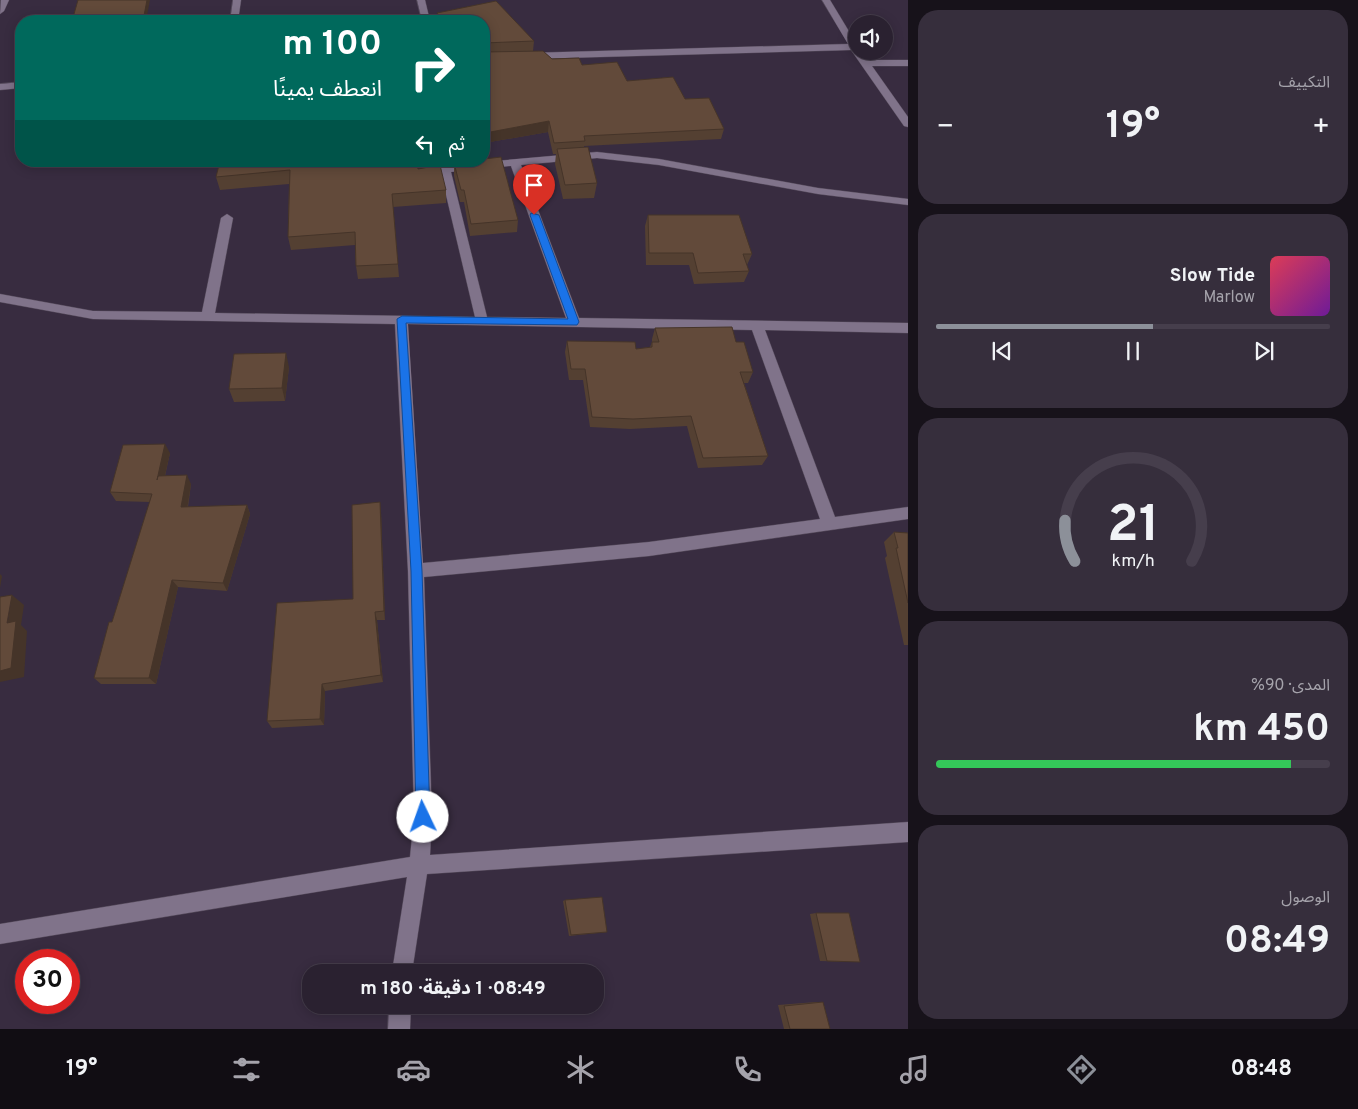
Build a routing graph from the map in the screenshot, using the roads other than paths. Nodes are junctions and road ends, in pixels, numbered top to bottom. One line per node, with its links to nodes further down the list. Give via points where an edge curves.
1 (5, 0): 5 (street)
2 (236, 0): 6 (street)
3 (421, 0): 7 (street)
4 (826, 0): 8 (street)
5 (0, 12)
6 (235, 15)
7 (425, 15)
8 (848, 36)
9 (848, 49): 10 (street)
10 (513, 57)
11 (864, 60): 12 (street)
12 (866, 63): 13 (street); 16 (street)
13 (908, 63)
14 (15, 86): 15 (street)
15 (0, 87)
16 (908, 124)
17 (515, 162): 18 (street); 20 (street, via 597,155 628,158 818,191); 26 (street)
18 (490, 163)
19 (445, 167): 25 (street)
20 (908, 202)
21 (226, 218): 23 (street)
22 (0, 298): 23 (street, via 93,314)
23 (208, 316): 24 (street)
24 (402, 319): 25 (street); 31 (street)
25 (482, 321): 26 (street)
26 (574, 322): 27 (street)
27 (757, 325): 28 (street); 30 (street)
28 (908, 328)
29 (908, 513): 30 (street)
30 (830, 525): 31 (street, via 649,549)
31 (416, 571): 33 (street, via 423,817)
32 (908, 832): 33 (street)
33 (419, 865): 34 (street); 35 (street)
34 (0, 934)
35 (403, 964)
36 (400, 1014): 37 (street)
37 (399, 1029)

